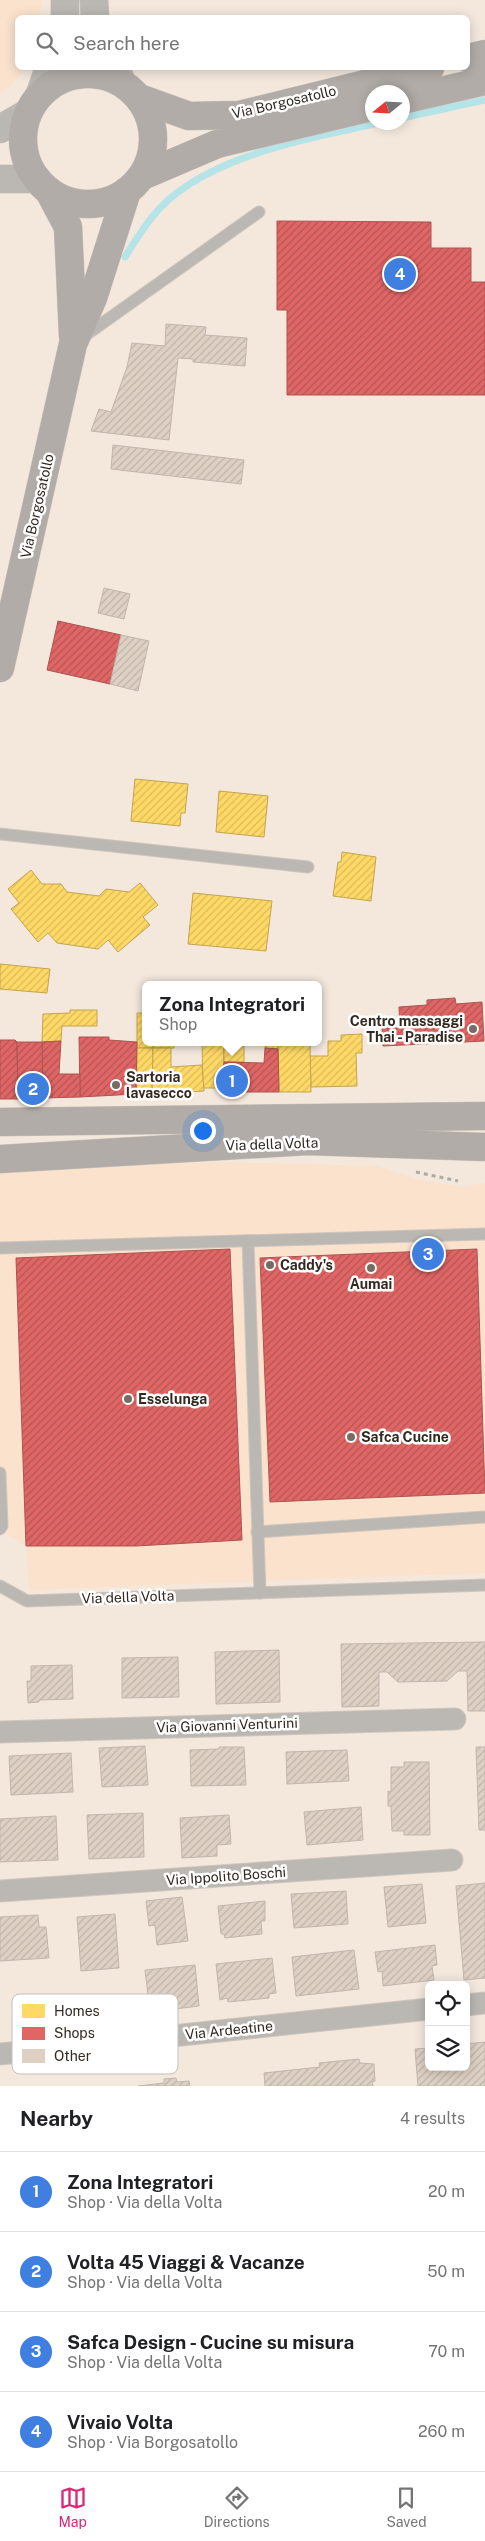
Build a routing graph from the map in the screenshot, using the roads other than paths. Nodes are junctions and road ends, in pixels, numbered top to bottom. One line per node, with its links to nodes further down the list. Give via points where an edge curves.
1 (65, 0): 3 (street)
2 (94, 0): 4 (street)
3 (65, 15)
4 (96, 15)
5 (485, 54): 6 (main road)
6 (470, 58)
7 (48, 70): 12 (street)
8 (422, 70): 10 (main road, Via Borgosatollo, via 238,115 189,116)
9 (485, 81): 11 (main road)
10 (125, 83): 12 (main road, via 102,74 79,74 58,81); 16 (main road, via 149,116 153,136 151,157)
11 (410, 98)
12 (34, 104): 14 (street); 17 (main road, via 23,130 23,147 28,164)
13 (365, 109): 16 (main road, Via Borgosatollo, via 218,144)
14 (0, 129)
15 (0, 179): 17 (street)
16 (135, 184): 17 (main road, via 109,201 88,204 68,201); 19 (main road, Via Borgosatollo)
17 (43, 185): 19 (main road, Via Borgosatollo, via 68,226)
18 (259, 212): 19 (lane)
19 (73, 344): 20 (main road, Via Borgosatollo)
20 (0, 668)
21 (0, 834): 22 (lane)
22 (308, 867)
23 (485, 1116): 24 (main road, Via della Volta)
24 (0, 1122)
25 (485, 1147): 26 (main road, Via della Volta, via 308,1141)
26 (0, 1159)
27 (485, 1234): 28 (lane)
28 (248, 1241): 29 (lane); 33 (lane)
29 (0, 1248)
30 (0, 1473): 32 (lane)
31 (485, 1517): 33 (lane)
32 (0, 1529)
33 (257, 1532): 36 (lane)
34 (485, 1585): 36 (lane, Via della Volta)
35 (0, 1586): 36 (lane, Via della Volta, via 27,1601)
36 (260, 1593)
37 (455, 1719): 38 (street, Via Giovanni Venturini)
38 (0, 1732)
39 (452, 1860): 40 (street, Via Ippolito Boschi)
40 (0, 1891)
41 (485, 2003): 42 (street)
42 (470, 2005)
43 (425, 2009): 44 (street, Via Ardeatine)
44 (178, 2035)

